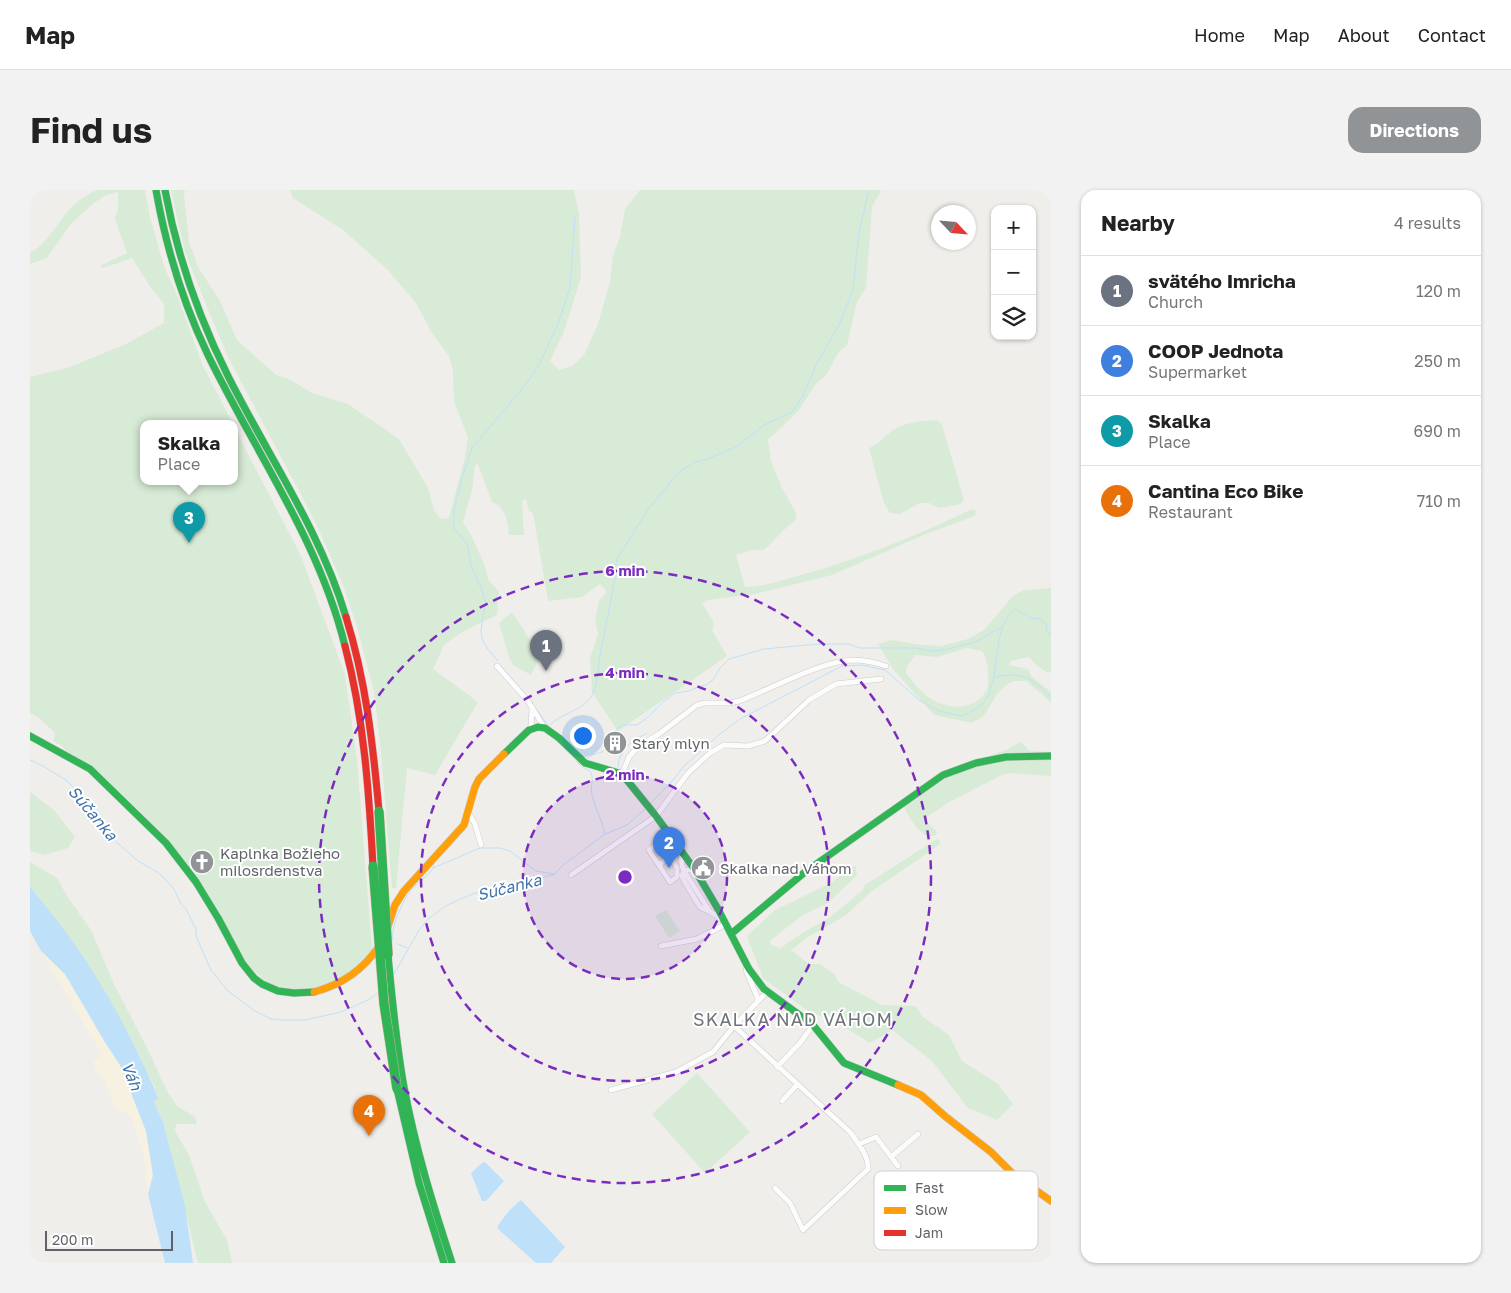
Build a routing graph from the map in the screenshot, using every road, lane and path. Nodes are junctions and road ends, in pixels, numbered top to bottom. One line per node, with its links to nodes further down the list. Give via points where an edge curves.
1 (156, 190): 32 (main road, bridge, via 171,257 191,316 209,356 287,500 314,556 339,620 358,696 366,758 379,959 384,1004)
2 (164, 190): 32 (main road, bridge, via 176,244 198,310 232,384 322,553 346,617 370,717)
3 (497, 666): 6 (street)
4 (886, 666): 11 (street, via 859,660 829,664 739,701 697,705 639,746 629,757)
5 (881, 679): 13 (street, via 836,684 809,700 765,741 748,746 724,745 710,753)
6 (532, 708): 7 (street); 8 (street)
7 (544, 727): 8 (main road); 11 (main road, via 584,762)
8 (531, 728): 12 (main road, via 479,779)
9 (30, 736): 12 (main road, via 90,769 152,828 188,871 250,974 270,988 287,993 305,994 326,988 367,963 380,946 400,896 464,825)
10 (1051, 756): 23 (main road, via 1006,757 976,763 944,775 805,872)
11 (622, 774): 13 (main road)
12 (468, 812): 15 (street)
13 (653, 812): 14 (main road); 21 (street)
14 (669, 834): 16 (main road); 18 (street, via 649,850)
15 (481, 845)
16 (681, 849): 17 (street); 19 (main road); 20 (street)
17 (670, 857): 18 (street); 18 (street, via 677,877 670,882)
18 (660, 864)
19 (695, 870): 20 (street); 22 (main road)
20 (684, 871): 22 (street, via 682,879 700,907)
21 (571, 875)
22 (725, 922): 23 (main road); 24 (street, via 697,939)
23 (731, 934): 25 (main road)
24 (662, 946)
25 (749, 968): 26 (main road); 27 (street, via 746,970 758,999)
26 (767, 992): 27 (street); 28 (main road)
27 (756, 1004): 29 (street)
28 (813, 1025): 30 (street); 39 (main road, via 844,1063 921,1095)
29 (734, 1026): 30 (street); 33 (street, via 713,1052 676,1072)
30 (777, 1067): 31 (street)
31 (797, 1084): 34 (street); 36 (street)
32 (401, 1088): 43 (main road, via 419,1183); 44 (main road)
33 (611, 1090)
34 (782, 1101)
35 (918, 1134): 37 (street)
36 (859, 1144): 37 (street, via 876,1137); 40 (street, via 869,1164 868,1169 803,1230 790,1203)
37 (891, 1156): 38 (street)
38 (898, 1166)
39 (1010, 1171)
40 (775, 1188)
41 (1038, 1192): 42 (main road)
42 (1051, 1201)
43 (444, 1263)
44 (452, 1263)

